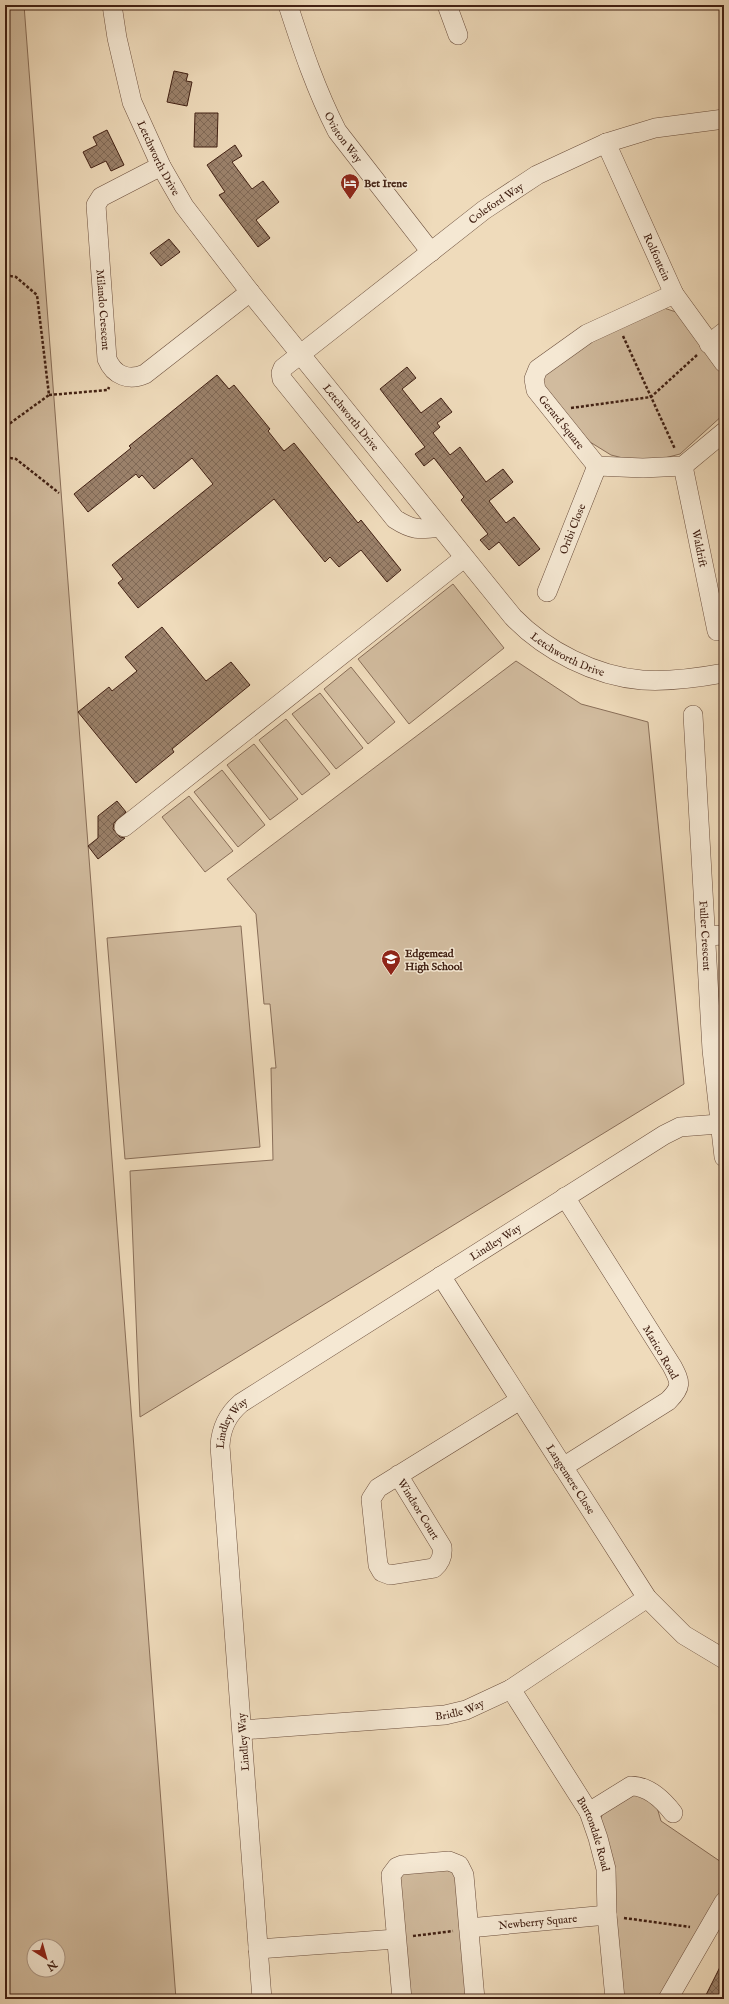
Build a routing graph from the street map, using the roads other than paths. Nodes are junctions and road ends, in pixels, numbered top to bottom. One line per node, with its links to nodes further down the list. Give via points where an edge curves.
1 (112, 5): 7 (street, Letchworth Drive, via 132,102)
2 (288, 5): 8 (street, Oviston Way, via 304,55 337,131)
3 (447, 5): 4 (street)
4 (458, 36)
5 (724, 119): 6 (street, Coleford Way, via 655,128)
6 (606, 143): 8 (street, Coleford Way, via 537,174 484,210); 10 (street, Rolfontein)
7 (161, 166): 9 (street, Letchworth Drive, via 184,206); 9 (street, Milando Crescent, via 101,197 96,205 107,359 116,372 129,377 145,374)
8 (431, 252): 13 (street, Coleford Way)
9 (250, 292): 13 (street, Letchworth Drive)
10 (674, 294): 12 (street, Rolfontein); 16 (street, Gerard Square, via 587,334 538,369 534,379 536,390)
11 (724, 332): 12 (street)
12 (709, 344): 14 (street, Rolfontein)
13 (301, 354): 18 (street, Letchworth Drive); 18 (street, Coleford Way, via 283,368 282,379 395,519 419,530)
14 (724, 363)
15 (724, 432): 17 (street)
16 (597, 466): 17 (street); 20 (street, Oribi Close)
17 (683, 466): 21 (street, Waldrift)
18 (439, 527): 19 (street, Letchworth Drive)
19 (464, 558): 22 (street, Letchworth Drive, via 520,625 546,644 582,664 641,680 695,679); 24 (street)
20 (547, 592)
21 (717, 631)
22 (724, 673)
23 (694, 715): 25 (street, Fuller Crescent)
24 (124, 828)
25 (715, 936): 26 (street, Fuller Crescent, via 712,1050)
26 (719, 1124): 27 (street, Fuller Crescent); 28 (street, Lindley Way, via 680,1127)
27 (724, 1157)
28 (565, 1197): 29 (street, Lindley Way); 31 (street, Marico Road, via 672,1366 679,1379 679,1385 676,1393 668,1401)
29 (441, 1276): 30 (street, Langemere Close); 36 (street, Lindley Way, via 241,1403 226,1420 220,1446)
30 (520, 1400): 31 (street, Langemere Close); 32 (street, Windsor Court)
31 (563, 1467): 33 (street, Langemere Close)
32 (398, 1475): 32 (street, Windsor Court, via 378,1488 371,1499 378,1565 382,1572 390,1575 434,1568 443,1553 442,1547)
33 (647, 1598): 34 (street, Langemere Close, via 684,1635); 35 (street, Bridle Way)
34 (724, 1659)
35 (511, 1689): 36 (street, Bridle Way, via 466,1710 445,1715); 37 (street, Burtondale Road)
36 (242, 1730): 43 (street, Lindley Way)
37 (589, 1812): 38 (street, via 631,1786 647,1790 666,1803); 40 (street, Burtondale Road, via 606,1869)
38 (673, 1813)
39 (724, 1902): 48 (street)
40 (607, 1916): 41 (street, Newberry Square); 47 (street, Burtondale Road)
41 (469, 1928): 42 (street, via 464,1875 459,1865 449,1861 402,1865 393,1871 390,1879); 46 (street)
42 (396, 1939): 43 (street); 45 (street)
43 (258, 1949): 44 (street, Lindley Way)
44 (262, 1999)
45 (402, 1999)
46 (475, 1999)
47 (615, 1999)
48 (668, 1999)

